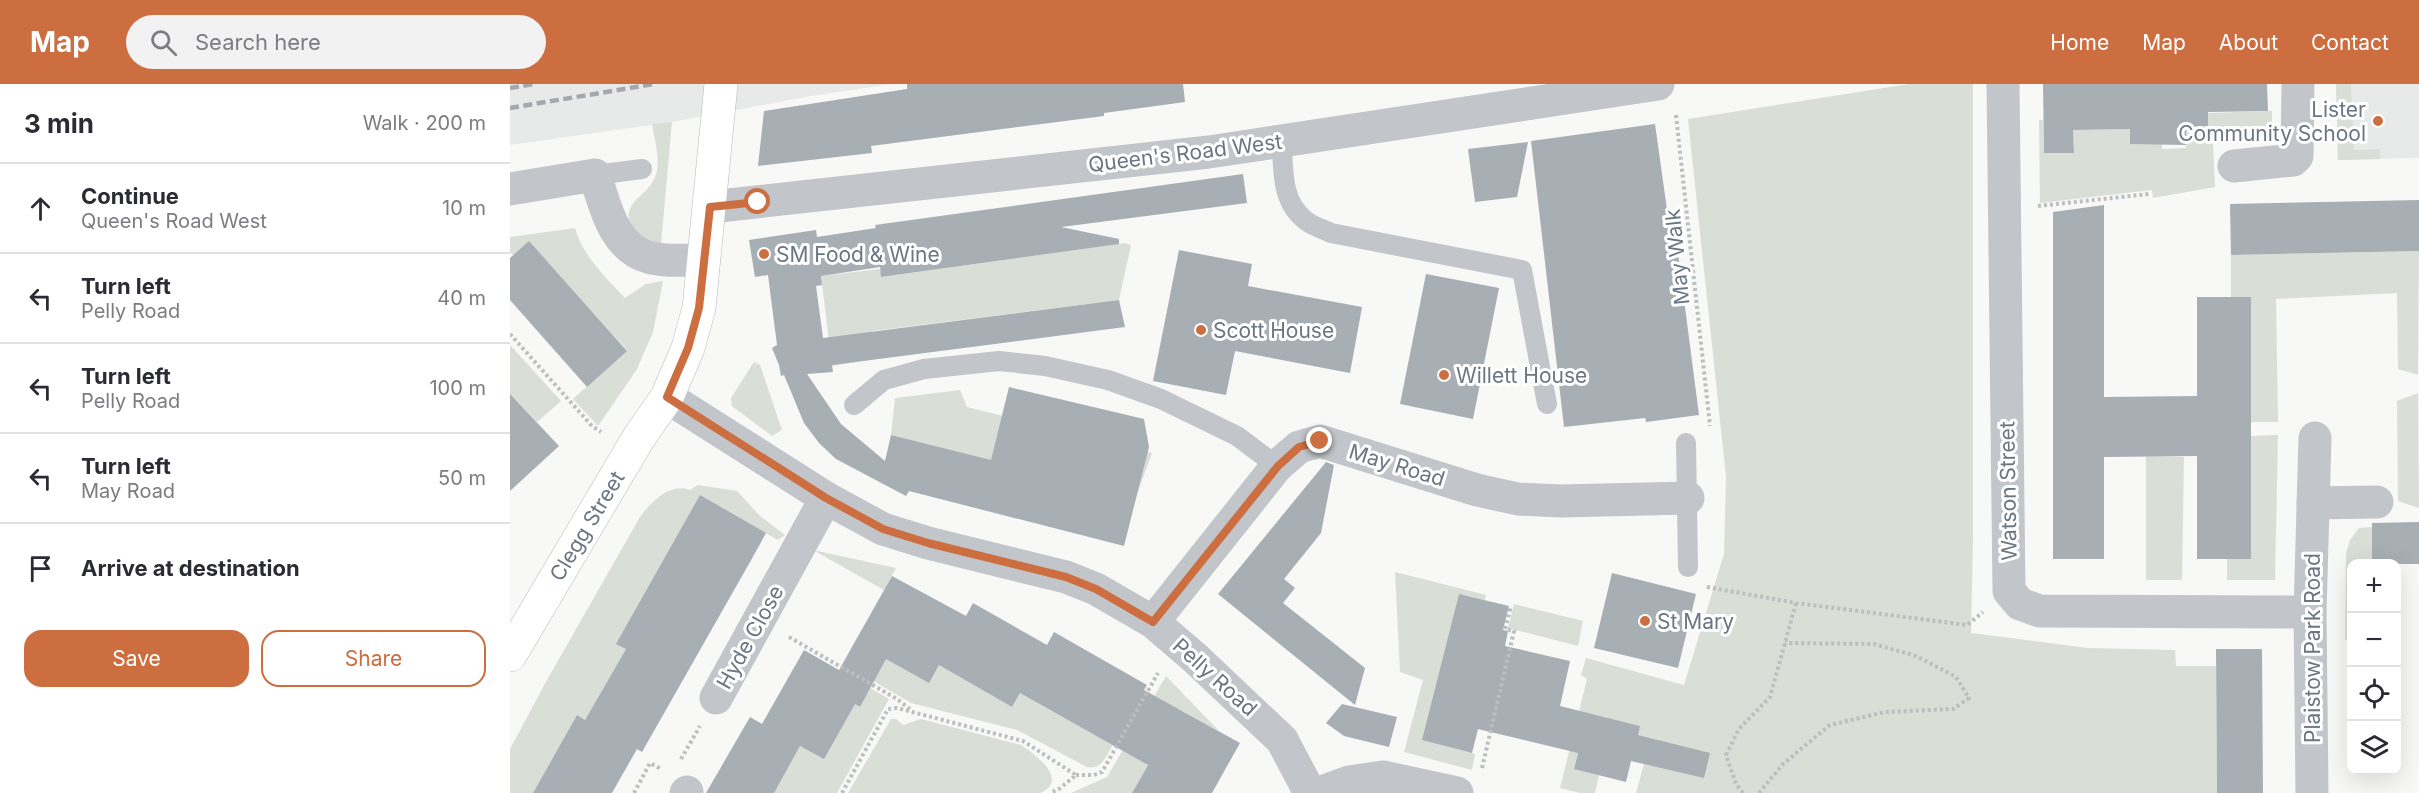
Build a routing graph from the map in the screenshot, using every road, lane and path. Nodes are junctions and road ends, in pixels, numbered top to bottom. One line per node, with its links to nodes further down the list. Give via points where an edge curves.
1 (2003, 84): 12 (street, Watson Street)
2 (2298, 84): 6 (street, via 2298,156 2293,160)
3 (1667, 96): 5 (street, Queen's Road West); 18 (path, May Walk)
4 (719, 99): 11 (main road)
5 (1282, 141): 11 (street, Queen's Road West); 16 (lane, via 1284,188 1294,209 1306,222 1331,233 1522,270)
6 (2234, 166)
7 (642, 169): 8 (lane)
8 (595, 175): 9 (street); 13 (street, via 608,215 620,238 634,251 649,258)
9 (510, 189)
10 (2149, 194): 12 (path)
11 (710, 207): 13 (main road)
12 (2005, 210): 28 (street, Watson Street)
13 (703, 260): 15 (main road, via 699,308 688,348)
14 (510, 334): 19 (path, via 592,426)
15 (667, 397): 23 (street, Pelly Road); 35 (main road, Clegg Street)
16 (1547, 404)
17 (854, 405): 22 (lane, via 884,380 924,369 999,361 1045,366 1107,380 1169,402 1237,436)
18 (1710, 428)
19 (603, 433)
20 (2315, 438): 26 (street, Plaistow Park Road)
21 (1686, 443): 24 (lane)
22 (1278, 466): 24 (street, May Road, via 1299,447 1320,441 1518,499); 33 (street, May Road)
23 (826, 498): 32 (street, Hyde Close); 33 (street, Pelly Road, via 883,529 1066,577 1096,589)
24 (1688, 498): 27 (lane)
25 (2377, 502): 26 (street)
26 (2313, 503): 31 (street, Plaistow Park Road)
27 (1688, 567): 29 (path, via 1683,579 1691,582)
28 (2009, 591): 29 (path, via 1967,625); 31 (street, Watson Street, via 2020,603 2040,610)
29 (1796, 603): 34 (path)
30 (1511, 606): 38 (path, via 1505,629 1514,631)
31 (2310, 612): 49 (street, Plaistow Park Road)
32 (759, 621): 36 (street, Hyde Close); 37 (path)
33 (1164, 632): 39 (path, via 1102,772); 44 (street, Pelly Road, via 1282,740)
34 (1785, 643): 47 (path, via 1770,697 1739,729 1726,755); 48 (path, via 1874,644 1916,656 1956,676 1969,698 1953,709 1885,712 1830,725 1783,764)
35 (510, 655)
36 (716, 698): 40 (path, Hyde Close)
37 (914, 711): 39 (path, via 1023,741); 42 (path, via 888,709)
38 (1481, 770)
39 (1076, 775): 43 (path)
40 (679, 780): 41 (path, via 650,764)
41 (634, 793)
42 (842, 793)
43 (1050, 793)
44 (1310, 793)
45 (1318, 793): 46 (street, via 1349,782 1383,777)
46 (1457, 793)
47 (1743, 793)
48 (1759, 793)
49 (2312, 793)

